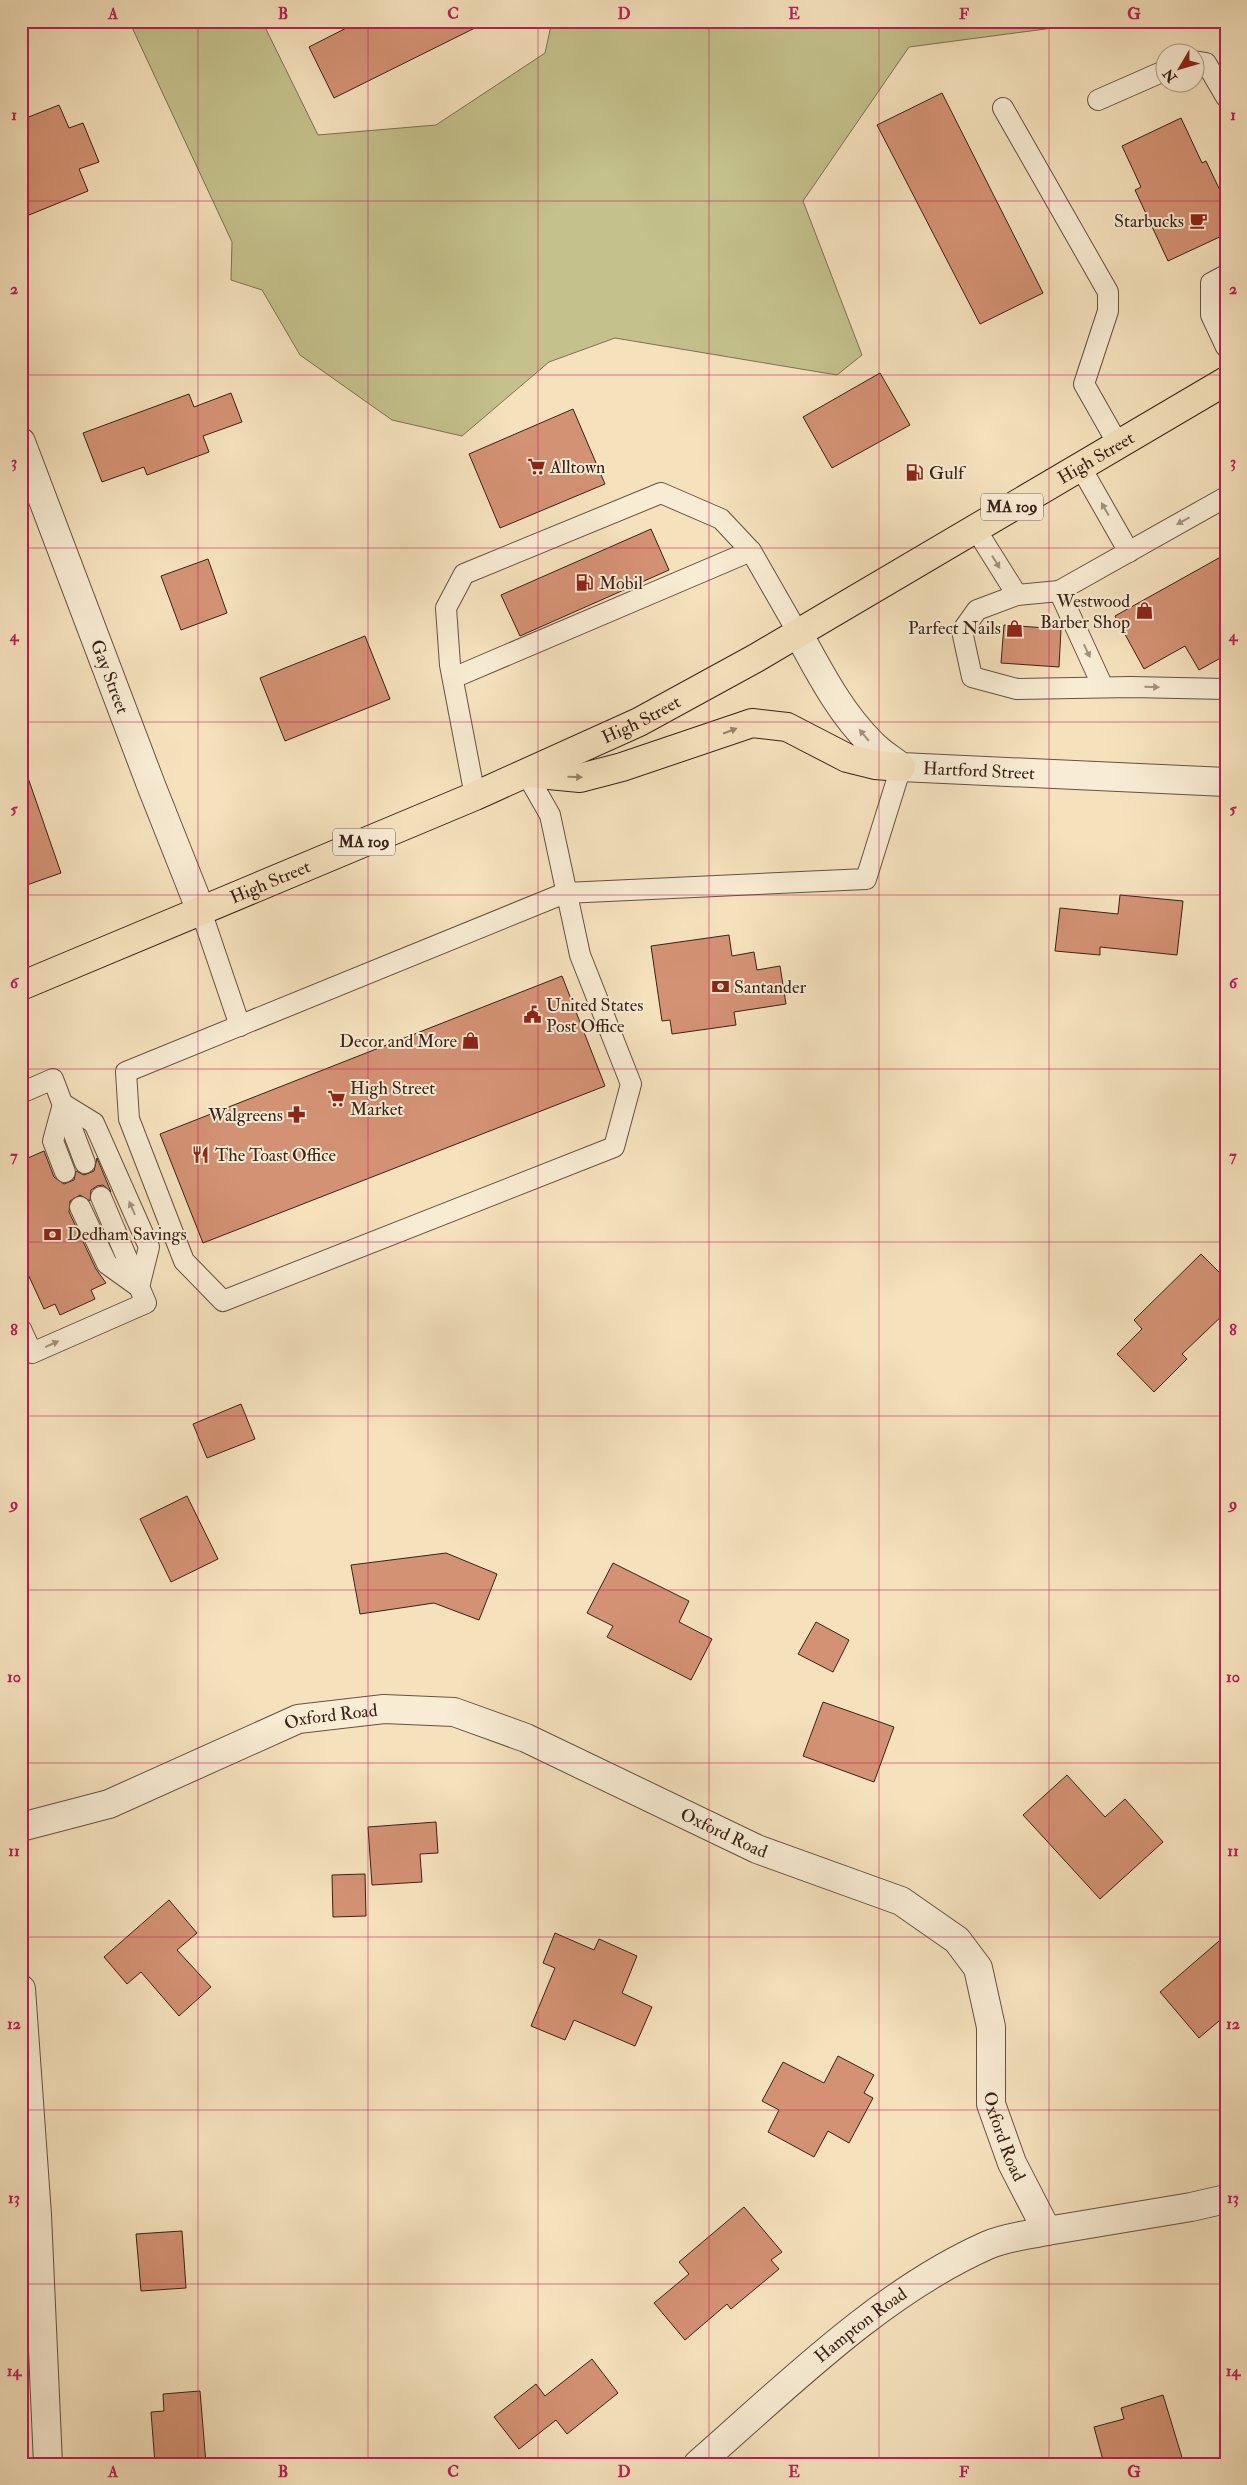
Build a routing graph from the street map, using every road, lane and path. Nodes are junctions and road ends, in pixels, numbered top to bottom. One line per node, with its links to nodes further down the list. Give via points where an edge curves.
1 (1204, 63): 3 (lane)
2 (1154, 75): 4 (lane)
3 (1226, 97)
4 (1098, 100)
5 (1004, 108): 10 (lane, via 1108,292 1108,311 1084,384)
6 (1226, 275): 7 (lane, via 1211,283 1211,315)
7 (1226, 347)
8 (1226, 381): 10 (main road, High Street / MA 109)
9 (21, 442): 27 (street, Gay Street)
10 (1118, 444): 11 (main road, High Street / MA 109)
11 (1080, 466): 13 (main road, High Street / MA 109); 15 (lane, one-way to 11)
12 (1226, 497): 15 (lane, one-way to 15)
13 (975, 528): 17 (lane, one-way to 17); 18 (main road, High Street / MA 109)
14 (750, 551): 18 (lane); 19 (lane); 19 (lane, via 722,519 661,493 464,574 446,608)
15 (1129, 552): 16 (lane)
16 (1059, 591): 17 (lane); 20 (lane, one-way to 20)
17 (1017, 595): 20 (lane, via 977,610 962,630 972,677 1017,689)
18 (798, 633): 22 (street, Hartford Street, one-way to 18, via 871,744 850,718 827,686); 23 (main road, High Street / MA 109, via 639,722)
19 (453, 678): 25 (lane)
20 (1103, 687): 21 (lane, one-way to 21)
21 (1226, 689)
22 (901, 767): 23 (main road, one-way to 22, via 580,778 752,723 787,726 847,758); 24 (street, Hartford Street); 26 (lane, via 866,879)
23 (526, 773): 25 (main road, High Street / MA 109); 26 (lane, via 550,815)
24 (1226, 782)
25 (475, 796): 27 (main road, High Street / MA 109)
26 (565, 893): 29 (lane); 29 (lane, via 580,955 631,1084 614,1147 223,1301 184,1261 129,1119 126,1072)
27 (201, 911): 28 (main road, High Street / MA 109); 29 (lane)
28 (21, 986)
29 (240, 1026)
30 (21, 1093): 31 (lane, via 53,1078)
31 (63, 1104): 32 (lane); 33 (lane, via 53,1142); 36 (lane, one-way to 31, via 149,1247 94,1123)
32 (85, 1163)
33 (65, 1172)
34 (101, 1197): 36 (lane)
35 (80, 1207): 36 (lane, via 107,1264)
36 (139, 1287): 37 (lane, one-way to 36, via 32,1353 146,1303)
37 (21, 1329)
38 (21, 1828): 41 (street, Oxford Road, via 109,1804 298,1719 384,1709 454,1712 526,1738 757,1849 901,1901 957,1940 978,1968 991,2027 991,2104 1012,2163)
39 (21, 1989): 42 (street, via 37,2215)
40 (1226, 2198): 41 (street, via 1191,2207)
41 (1047, 2230): 43 (street, Hampton Road, via 990,2244 912,2286 827,2352)
42 (48, 2464)
43 (698, 2464)

